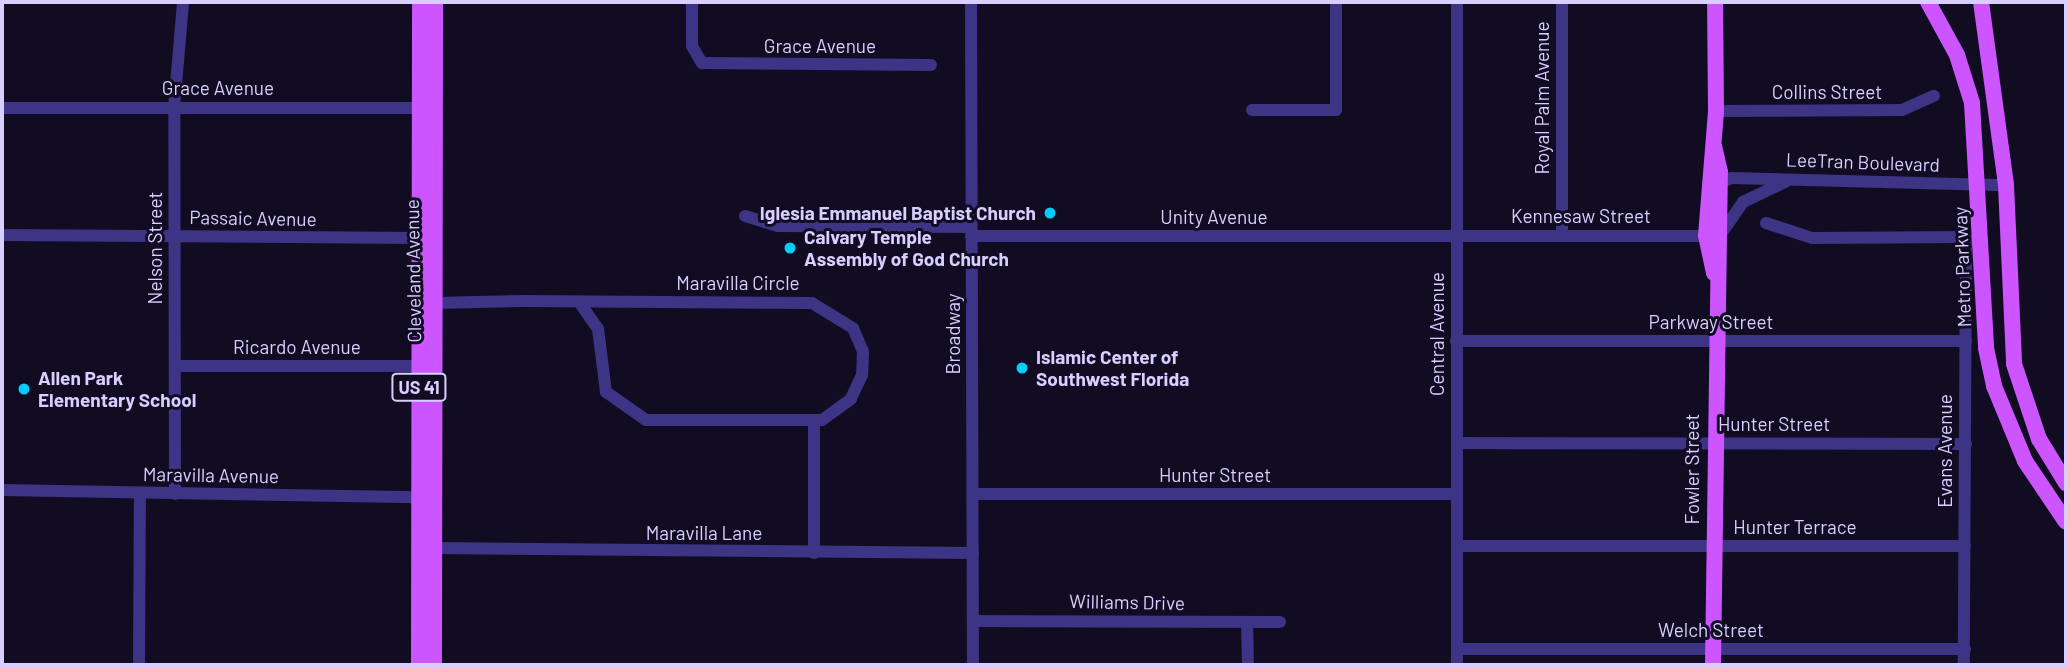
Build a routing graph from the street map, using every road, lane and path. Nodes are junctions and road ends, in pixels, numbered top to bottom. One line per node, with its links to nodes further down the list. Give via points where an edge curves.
1 (183, 2): 15 (street, Nelson Street)
2 (420, 2): 16 (main road, Cleveland Avenue / US 41)
3 (435, 2): 16 (main road, Cleveland Avenue / US 41)
4 (692, 2): 12 (street, Grace Avenue, via 695,57 710,64)
5 (971, 2): 25 (street, Broadway)
6 (1336, 2): 17 (street, via 1336,110)
7 (1457, 2): 27 (street, Central Avenue)
8 (1562, 2): 29 (street, Royal Palm Avenue)
9 (1715, 2): 18 (main road, Fowler Street)
10 (1928, 2): 21 (main road, Metro Parkway, via 1957,55 1972,103)
11 (1981, 2): 22 (main road)
12 (931, 65)
13 (1934, 96): 18 (street, Collins Street, via 1902,110)
14 (2, 108): 15 (street, Grace Avenue)
15 (174, 108): 16 (street, Grace Avenue); 28 (street, Nelson Street)
16 (427, 108): 31 (main road, Cleveland Avenue / US 41); 33 (main road, Cleveland Avenue / US 41)
17 (1252, 110)
18 (1716, 111): 20 (main road, Fowler Street)
19 (1799, 178): 20 (street, LeeTran Boulevard); 21 (street, LeeTran Boulevard); 30 (street, via 1743,202)
20 (1713, 185): 30 (main road, Fowler Street)
21 (1981, 185): 22 (street, LeeTran Boulevard); 50 (main road, Metro Parkway, via 1983,309 1994,386 2025,461)
22 (2006, 186): 43 (main road, via 2014,364 2039,439)
23 (746, 216): 25 (street, Unity Avenue, via 778,226)
24 (1766, 223): 36 (street, Evans Avenue, via 1812,237 1966,237)
25 (971, 231): 27 (street, Unity Avenue); 47 (street, Broadway)
26 (2, 235): 28 (street, Passaic Avenue)
27 (1457, 235): 29 (street, Kennesaw Street); 34 (street, Central Avenue)
28 (174, 236): 31 (street, Passaic Avenue); 37 (street, Nelson Street)
29 (1562, 236): 30 (street, Kennesaw Street)
30 (1712, 237): 35 (main road, Fowler Street)
31 (419, 238): 38 (main road, Cleveland Avenue / US 41)
32 (579, 302): 33 (street, Maravilla Circle); 39 (street, Maravilla Circle, via 598,329 606,392 637,418); 39 (street, Maravilla Circle, via 802,301 831,309 858,338 862,375 845,405)
33 (435, 303): 54 (main road, Cleveland Avenue / US 41)
34 (1456, 341): 35 (street, Parkway Street); 40 (street, Central Avenue)
35 (1713, 341): 36 (street, Parkway Street); 41 (main road, Fowler Street)
36 (1966, 341): 42 (street, Evans Avenue)
37 (175, 366): 38 (street, Ricardo Avenue); 46 (street, Nelson Street)
38 (419, 366): 49 (main road, Cleveland Avenue / US 41)
39 (814, 421): 55 (street)
40 (1457, 443): 41 (street, Hunter Street); 48 (street, Central Avenue)
41 (1713, 443): 42 (street, Hunter Street); 52 (main road, Fowler Street)
42 (1966, 444): 53 (street, Evans Avenue)
43 (2066, 483)
44 (2, 489): 45 (street, Maravilla Avenue)
45 (141, 494): 46 (street, Maravilla Avenue); 63 (street)
46 (175, 494): 49 (street, Maravilla Avenue)
47 (973, 494): 48 (street, Hunter Street); 56 (street, Broadway)
48 (1457, 494): 51 (street, Central Avenue)
49 (419, 504): 54 (main road); 64 (main road, Cleveland Avenue / US 41)
50 (2066, 522)
51 (1457, 546): 52 (street, Hunter Terrace); 60 (street, Central Avenue)
52 (1713, 546): 53 (street, Hunter Terrace); 62 (main road, Fowler Street)
53 (1965, 547): 61 (street, Evans Avenue)
54 (435, 548): 55 (street, Maravilla Lane); 65 (main road, Cleveland Avenue / US 41)
55 (814, 553): 56 (street, Maravilla Lane)
56 (973, 553): 57 (street, Broadway)
57 (974, 621): 58 (street, Williams Drive); 66 (street, Broadway)
58 (1247, 622): 59 (street, Williams Drive); 67 (street)
59 (1280, 622)
60 (1457, 649): 62 (street, Welch Street); 68 (street, Central Avenue)
61 (1965, 649): 62 (street, Welch Street); 69 (street, Evans Avenue)
62 (1713, 657)
63 (139, 665)
64 (419, 665)
65 (434, 665)
66 (973, 665)
67 (1248, 665)
68 (1457, 665)
69 (1964, 665)

